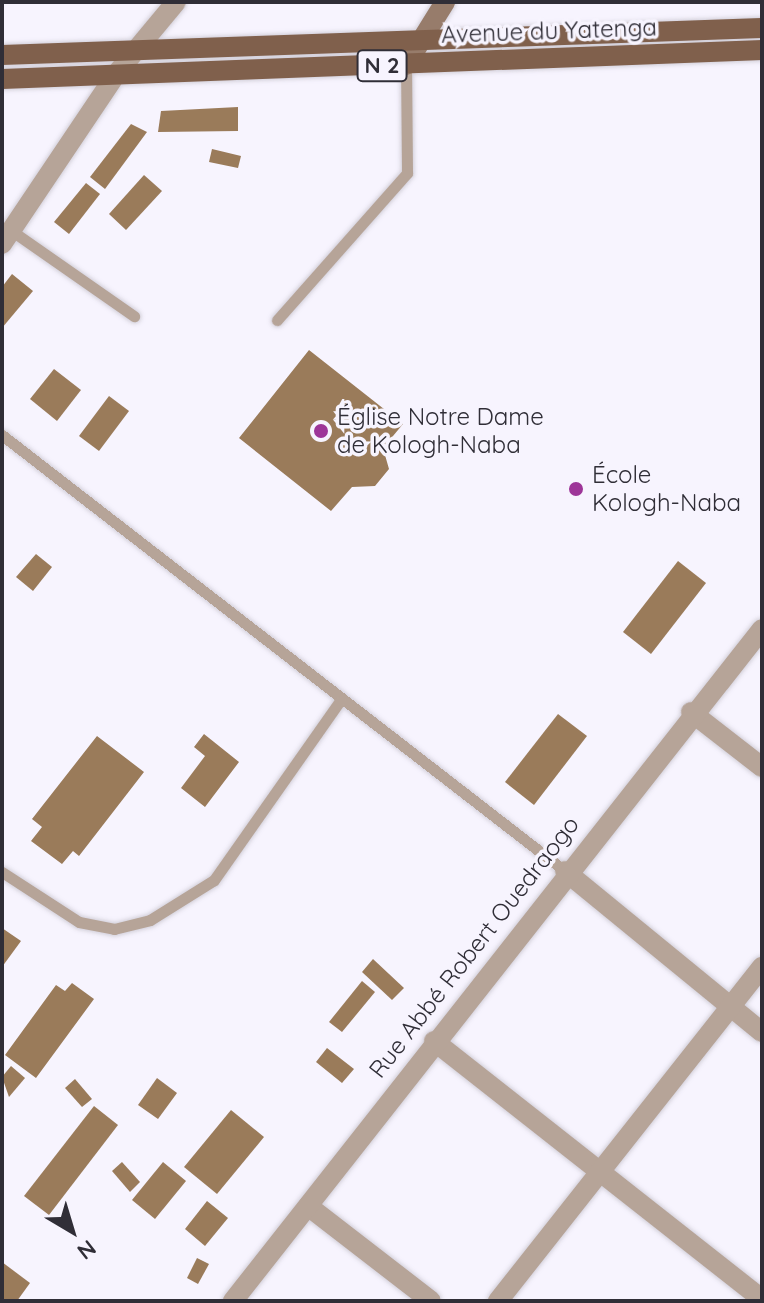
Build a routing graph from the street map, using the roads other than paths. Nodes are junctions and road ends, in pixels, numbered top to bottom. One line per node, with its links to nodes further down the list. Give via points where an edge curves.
1 (176, 2): 5 (street)
2 (445, 2): 4 (street)
3 (762, 28): 4 (main road, Avenue du Yatenga / N 2)
4 (419, 41): 5 (main road, Avenue du Yatenga / N 2); 8 (street)
5 (137, 50): 7 (main road, Avenue du Yatenga / N 2); 9 (street)
6 (762, 50): 8 (main road, Avenue du Yatenga / N 2)
7 (2, 55)
8 (406, 65): 9 (main road, Avenue du Yatenga / N 2); 13 (lane, via 407,173)
9 (117, 73): 10 (main road, Avenue du Yatenga / N 2); 11 (street)
10 (2, 79)
11 (7, 237): 12 (lane)
12 (134, 316)
13 (277, 320)
14 (2, 435): 16 (lane)
15 (762, 629): 17 (street, Rue Abbé Robert Ouedraogo)
16 (339, 702): 19 (lane); 20 (lane, via 214,880 150,920 114,929 79,922)
17 (691, 712): 18 (street); 19 (street, Rue Abbé Robert Ouedraogo)
18 (762, 767)
19 (565, 871): 22 (street); 24 (street, Rue Abbé Robert Ouedraogo)
20 (2, 872)
21 (762, 967): 22 (street)
22 (731, 1007): 23 (street); 25 (street)
23 (762, 1032)
24 (434, 1041): 25 (street); 26 (street, Rue Abbé Robert Ouedraogo)
25 (601, 1171): 27 (street); 30 (street)
26 (308, 1206): 28 (street, Rue Abbé Robert Ouedraogo); 29 (street)
27 (762, 1299)
28 (233, 1301)
29 (431, 1301)
30 (498, 1301)

